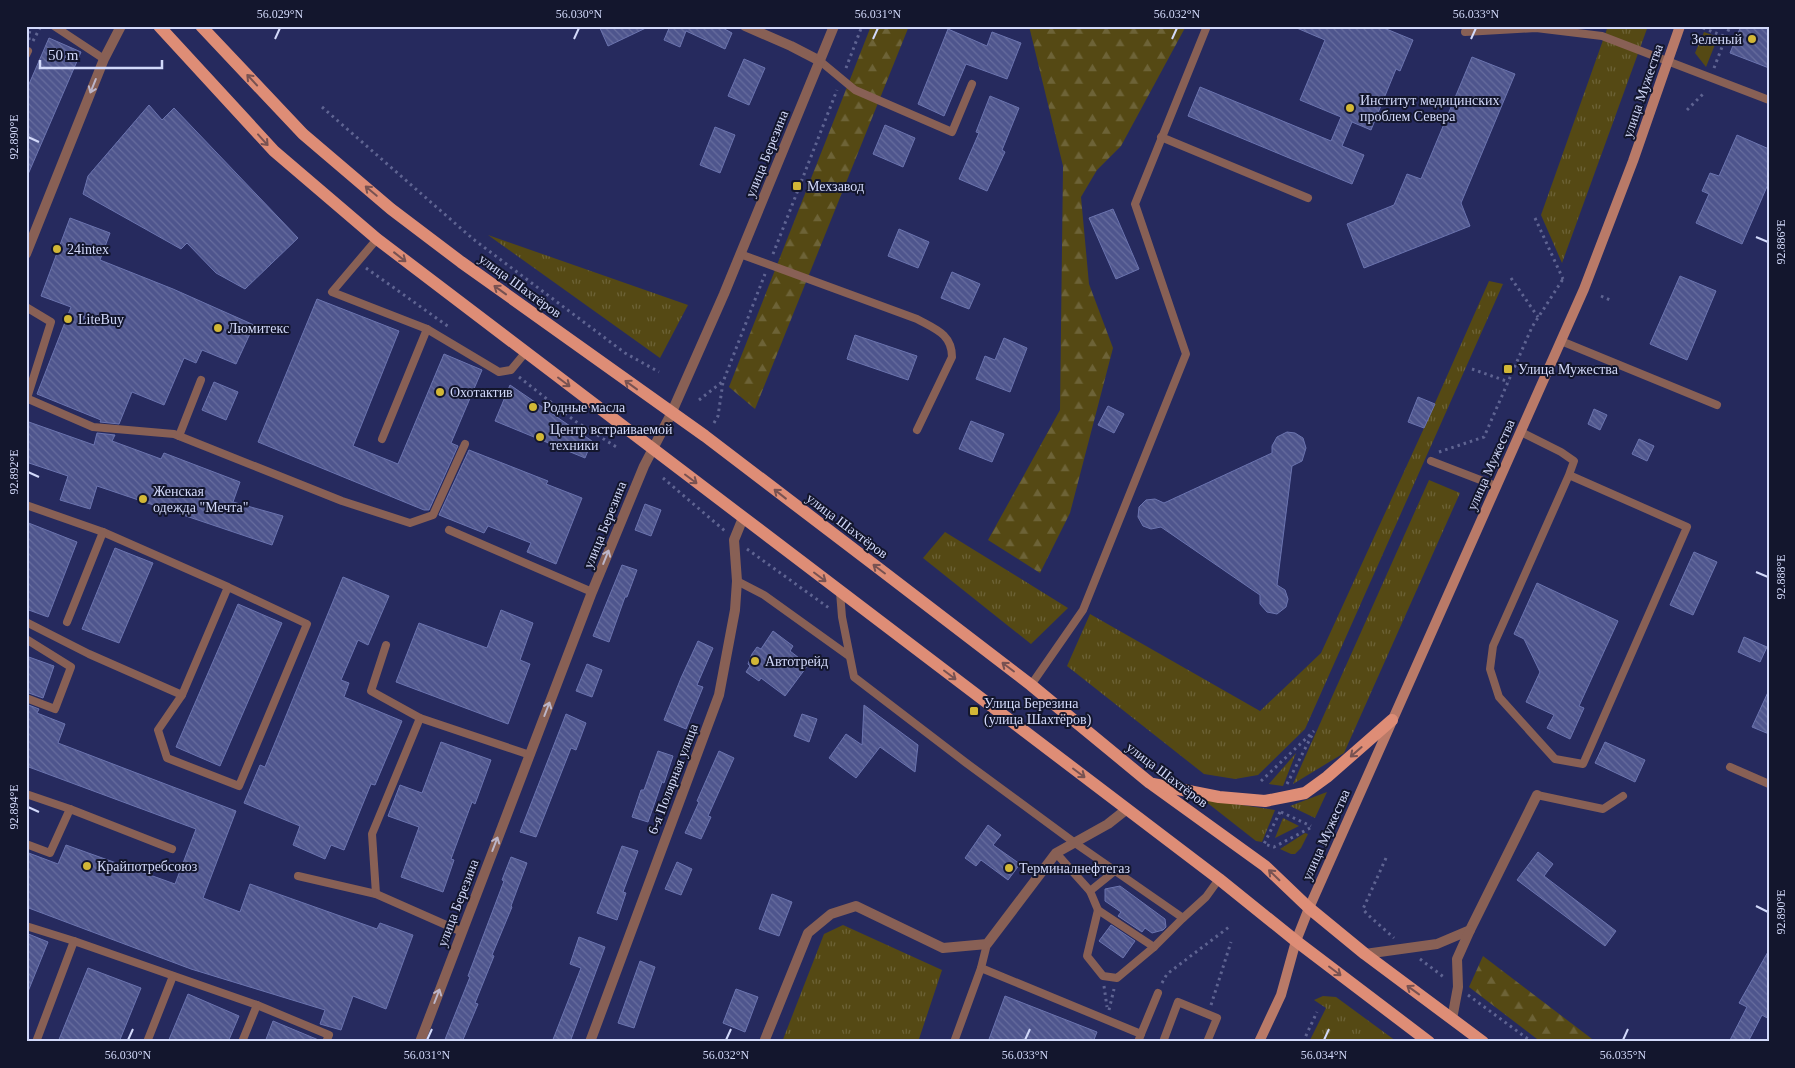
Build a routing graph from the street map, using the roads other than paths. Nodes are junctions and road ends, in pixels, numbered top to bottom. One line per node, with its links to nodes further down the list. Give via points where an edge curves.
1 (54, 26): 10 (lane)
2 (121, 26): 10 (street)
3 (159, 26): 17 (main road, one-way to 17, via 274,151)
4 (201, 26): 27 (main road, улица Шахтёров, one-way to 4, via 391,209 303,134)
5 (745, 26): 11 (street)
6 (834, 26): 11 (street, улица Березина)
7 (1207, 26): 15 (lane)
8 (1680, 26): 12 (main road, улица Мужества)
9 (1465, 32): 12 (lane, via 1536,28 1578,32 1602,36)
10 (104, 60): 18 (street, one-way to 18)
11 (820, 61): 13 (lane, via 855,90 952,132); 19 (street, улица Березина)
12 (1667, 62): 14 (lane); 22 (main road, улица Мужества, via 1629,171)
13 (972, 84)
14 (1769, 100)
15 (1161, 137): 16 (lane); 50 (lane, via 1135,204 1186,354 1083,610)
16 (1308, 198)
17 (377, 239): 21 (lane, via 332,292); 23 (main road, one-way to 23)
18 (26, 254)
19 (740, 254): 27 (street, улица Березина); 28 (lane, via 917,319 948,339 952,357)
20 (26, 307): 25 (lane, via 52,322)
21 (427, 329): 23 (lane, via 499,372 511,370); 31 (lane)
22 (1561, 341): 26 (lane); 29 (main road, улица Мужества)
23 (525, 353): 33 (main road, one-way to 33)
24 (201, 380): 30 (lane)
25 (27, 398): 30 (lane, via 93,427)
26 (1716, 405)
27 (671, 414): 33 (street, улица Березина); 50 (main road, улица Шахтёров, one-way to 27, via 705,436)
28 (917, 430)
29 (1520, 432): 35 (lane, via 1574,461); 36 (main road, улица Мужества)
30 (179, 436): 32 (lane, via 410,523 433,515)
31 (382, 439)
32 (465, 444)
33 (652, 449): 38 (main road, one-way to 38); 43 (street, улица Березина, one-way to 33)
34 (1432, 458): 36 (lane)
35 (1569, 475): 35 (lane, via 1688,527 1583,764 1555,760 1499,697 1490,669 1493,646)
36 (1496, 486): 54 (main road, улица Мужества)
37 (26, 505): 40 (lane)
38 (743, 518): 41 (street, 6-я Полярная улица, via 734,540); 44 (main road, one-way to 44)
39 (449, 530): 43 (lane)
40 (103, 532): 42 (lane); 46 (lane)
41 (737, 581): 49 (lane, via 764,595); 95 (street, 6-я Полярная улица, via 735,610 719,695)
42 (228, 587): 51 (lane); 51 (lane, via 307,624 239,786 167,758 158,730)
43 (592, 592): 55 (street, улица Березина, one-way to 43)
44 (840, 592): 49 (lane); 63 (main road, one-way to 63)
45 (26, 622): 51 (lane)
46 (66, 622)
47 (26, 639): 52 (lane, via 71,667 55,709)
48 (386, 645): 53 (lane, via 371,691)
49 (850, 656): 64 (lane, via 854,677)
50 (1031, 686): 57 (main road, улица Шахтёров)
51 (182, 695)
52 (26, 698)
53 (420, 718): 55 (lane); 72 (lane, via 372,834)
54 (1392, 720): 57 (main road, one-way to 57, via 1305,793 1265,801); 73 (main road, улица Мужества)
55 (530, 754): 78 (street, улица Березина, one-way to 55)
56 (1730, 767): 58 (lane)
57 (1150, 783): 73 (main road, улица Шахтёров, one-way to 57, via 1265,866)
58 (1769, 784)
59 (26, 794): 62 (lane)
60 (1537, 795): 61 (lane, via 1603,809); 77 (street)
61 (1624, 796)
62 (70, 809): 65 (lane, via 50,853); 66 (lane)
63 (1127, 809): 64 (street); 70 (main road)
64 (1075, 843): 67 (street); 68 (lane)
65 (26, 844)
66 (172, 849)
67 (1056, 853): 71 (lane); 81 (street)
68 (1116, 870): 71 (lane); 75 (lane)
69 (298, 876): 72 (lane)
70 (1220, 879): 75 (lane); 80 (main road)
71 (1090, 891): 74 (lane)
72 (376, 894): 78 (lane)
73 (1309, 908): 80 (main road, улица Мужества); 83 (main road, улица Шахтёров)
74 (1098, 910): 82 (lane); 82 (lane, via 1087,956 1103,976 1117,978)
75 (1183, 918): 82 (lane)
76 (26, 926): 79 (lane)
77 (1470, 930): 83 (street, via 1437,944); 88 (street, via 1457,959 1458,988)
78 (462, 932): 94 (street, улица Березина, one-way to 78)
79 (74, 941): 85 (lane); 90 (lane)
80 (1296, 941): 101 (main road, улица Мужества, via 1281,995); 102 (main road, one-way to 102)
81 (987, 944): 84 (lane); 96 (street, via 944,948 856,906 832,914 808,933)
82 (1154, 947)
83 (1365, 954): 88 (main road, улица Шахтёров, one-way to 83)
84 (981, 968): 89 (lane); 97 (lane)
85 (173, 976): 87 (lane); 91 (lane)
86 (1158, 993): 89 (lane)
87 (257, 1005): 92 (lane); 93 (lane, via 329,1035)
88 (1452, 1019): 103 (main road, улица Шахтёров)
89 (1141, 1034): 98 (lane)
90 (36, 1042)
91 (147, 1042)
92 (242, 1042)
93 (326, 1042)
94 (420, 1042)
95 (590, 1042)
96 (764, 1042)
97 (954, 1042)
98 (1138, 1042)
99 (1163, 1042): 100 (lane, via 1178,1002 1217,1018)
100 (1208, 1042)
101 (1259, 1042)
102 (1429, 1042)
103 (1483, 1042)

